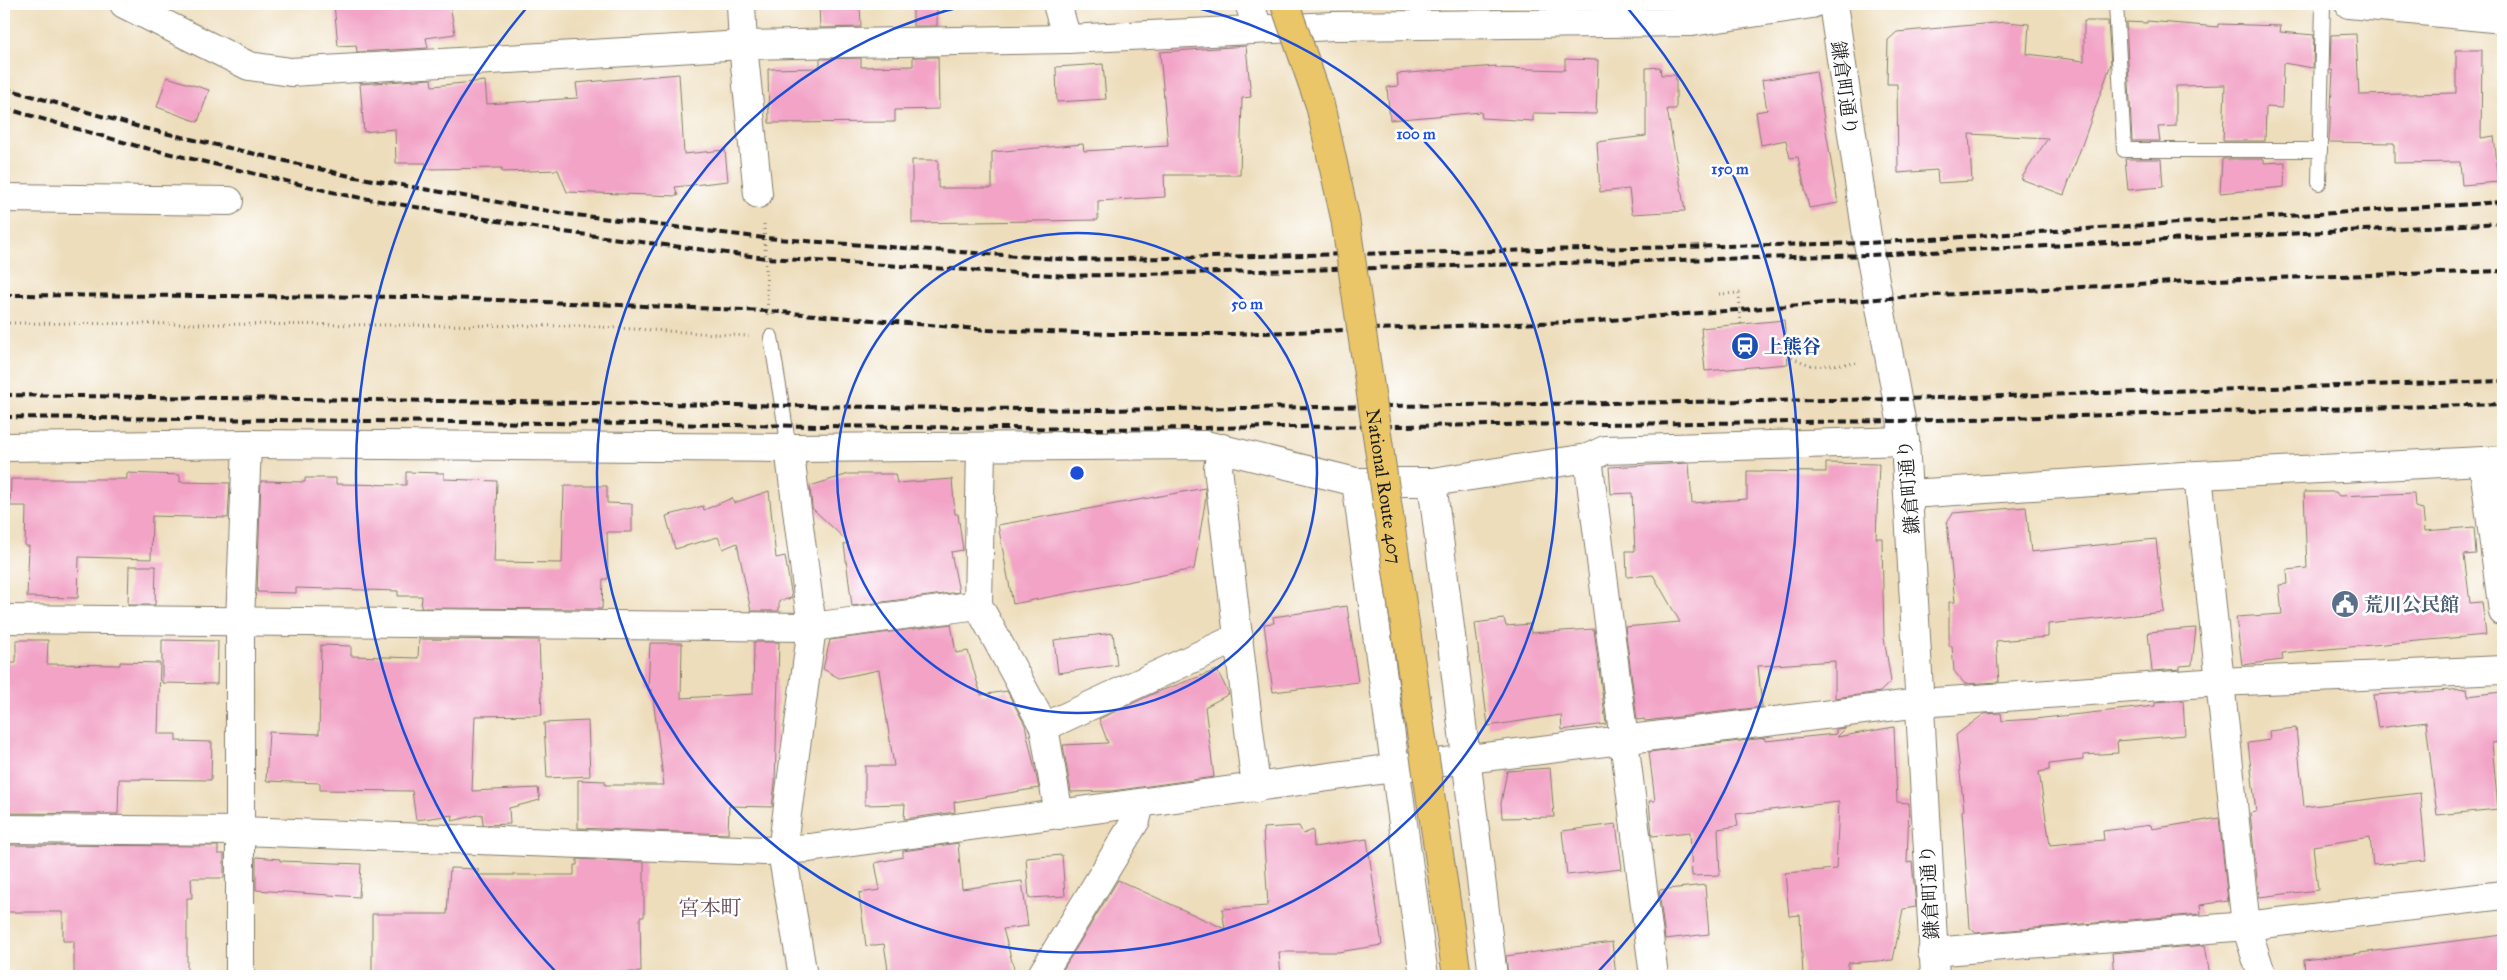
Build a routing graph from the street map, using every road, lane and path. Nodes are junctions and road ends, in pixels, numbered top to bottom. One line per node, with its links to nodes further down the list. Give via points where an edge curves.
1 (124, 4): 11 (street)
2 (741, 4): 18 (street)
3 (1057, 4): 17 (street)
4 (1249, 4): 16 (street)
5 (1285, 4): 68 (highway, National Route 407, bridge, via 1320,105 1345,218)
6 (1812, 4): 12 (street)
7 (1833, 4): 30 (street, 鎌倉町通り, via 1868,243)
8 (2116, 4): 19 (lane, via 2124,150)
9 (2323, 4): 19 (lane)
10 (2349, 4): 15 (street)
11 (160, 12): 18 (street, via 249,66 291,72)
12 (1690, 13): 13 (street)
13 (1418, 14): 14 (street)
14 (1329, 15): 16 (street)
15 (2503, 18)
16 (1259, 29): 17 (street)
17 (1067, 39): 18 (street)
18 (743, 45): 21 (street)
19 (2320, 150): 20 (lane)
20 (2319, 183)
21 (758, 194): 27 (path, via 763,212)
22 (4, 198): 23 (street)
23 (229, 200)
24 (1719, 294): 26 (path, via 1739,293)
25 (4, 324): 27 (path, via 585,326)
26 (1741, 324)
27 (771, 337): 34 (lane)
28 (1787, 356): 29 (path, via 1813,366)
29 (1863, 363)
30 (1905, 441): 36 (street, via 1605,450); 41 (street, 鎌倉町通り)
31 (247, 444): 32 (street); 34 (street); 45 (street)
32 (4, 447)
33 (981, 447): 34 (street); 35 (street, via 1206,445); 42 (street)
34 (789, 448): 46 (street)
35 (1222, 448): 39 (street); 47 (street, via 1218,468)
36 (1588, 458): 40 (street); 52 (street)
37 (2493, 461): 38 (street); 43 (street)
38 (2198, 475): 41 (street); 49 (street)
39 (1356, 482): 40 (street); 54 (street)
40 (1432, 482): 53 (street)
41 (1910, 494): 50 (street, 鎌倉町通り)
42 (978, 605): 46 (street); 51 (street)
43 (2503, 612)
44 (4, 619): 45 (street)
45 (240, 622): 46 (street); 59 (street)
46 (812, 627): 60 (street)
47 (1239, 637): 51 (street); 55 (street)
48 (2503, 670): 49 (street)
49 (2219, 682): 50 (street); 62 (street)
50 (1920, 703): 52 (street); 63 (street, 鎌倉町通り)
51 (1044, 727): 57 (street)
52 (1623, 739): 53 (street); 70 (street)
53 (1465, 759): 54 (street); 69 (street)
54 (1395, 768): 55 (street); 67 (street)
55 (1256, 788): 56 (street)
56 (1140, 804): 57 (street); 66 (street, via 1136,820)
57 (1059, 815): 60 (street)
58 (4, 829): 59 (street)
59 (241, 831): 60 (street, via 765,851); 64 (street)
60 (783, 849): 65 (street)
61 (2503, 895): 62 (street)
62 (2246, 926): 63 (street); 71 (street)
63 (1933, 964)
64 (240, 976)
65 (804, 976)
66 (1041, 976)
67 (1424, 976)
68 (1457, 976)
69 (1493, 976)
70 (1654, 976)
71 (2262, 976)

